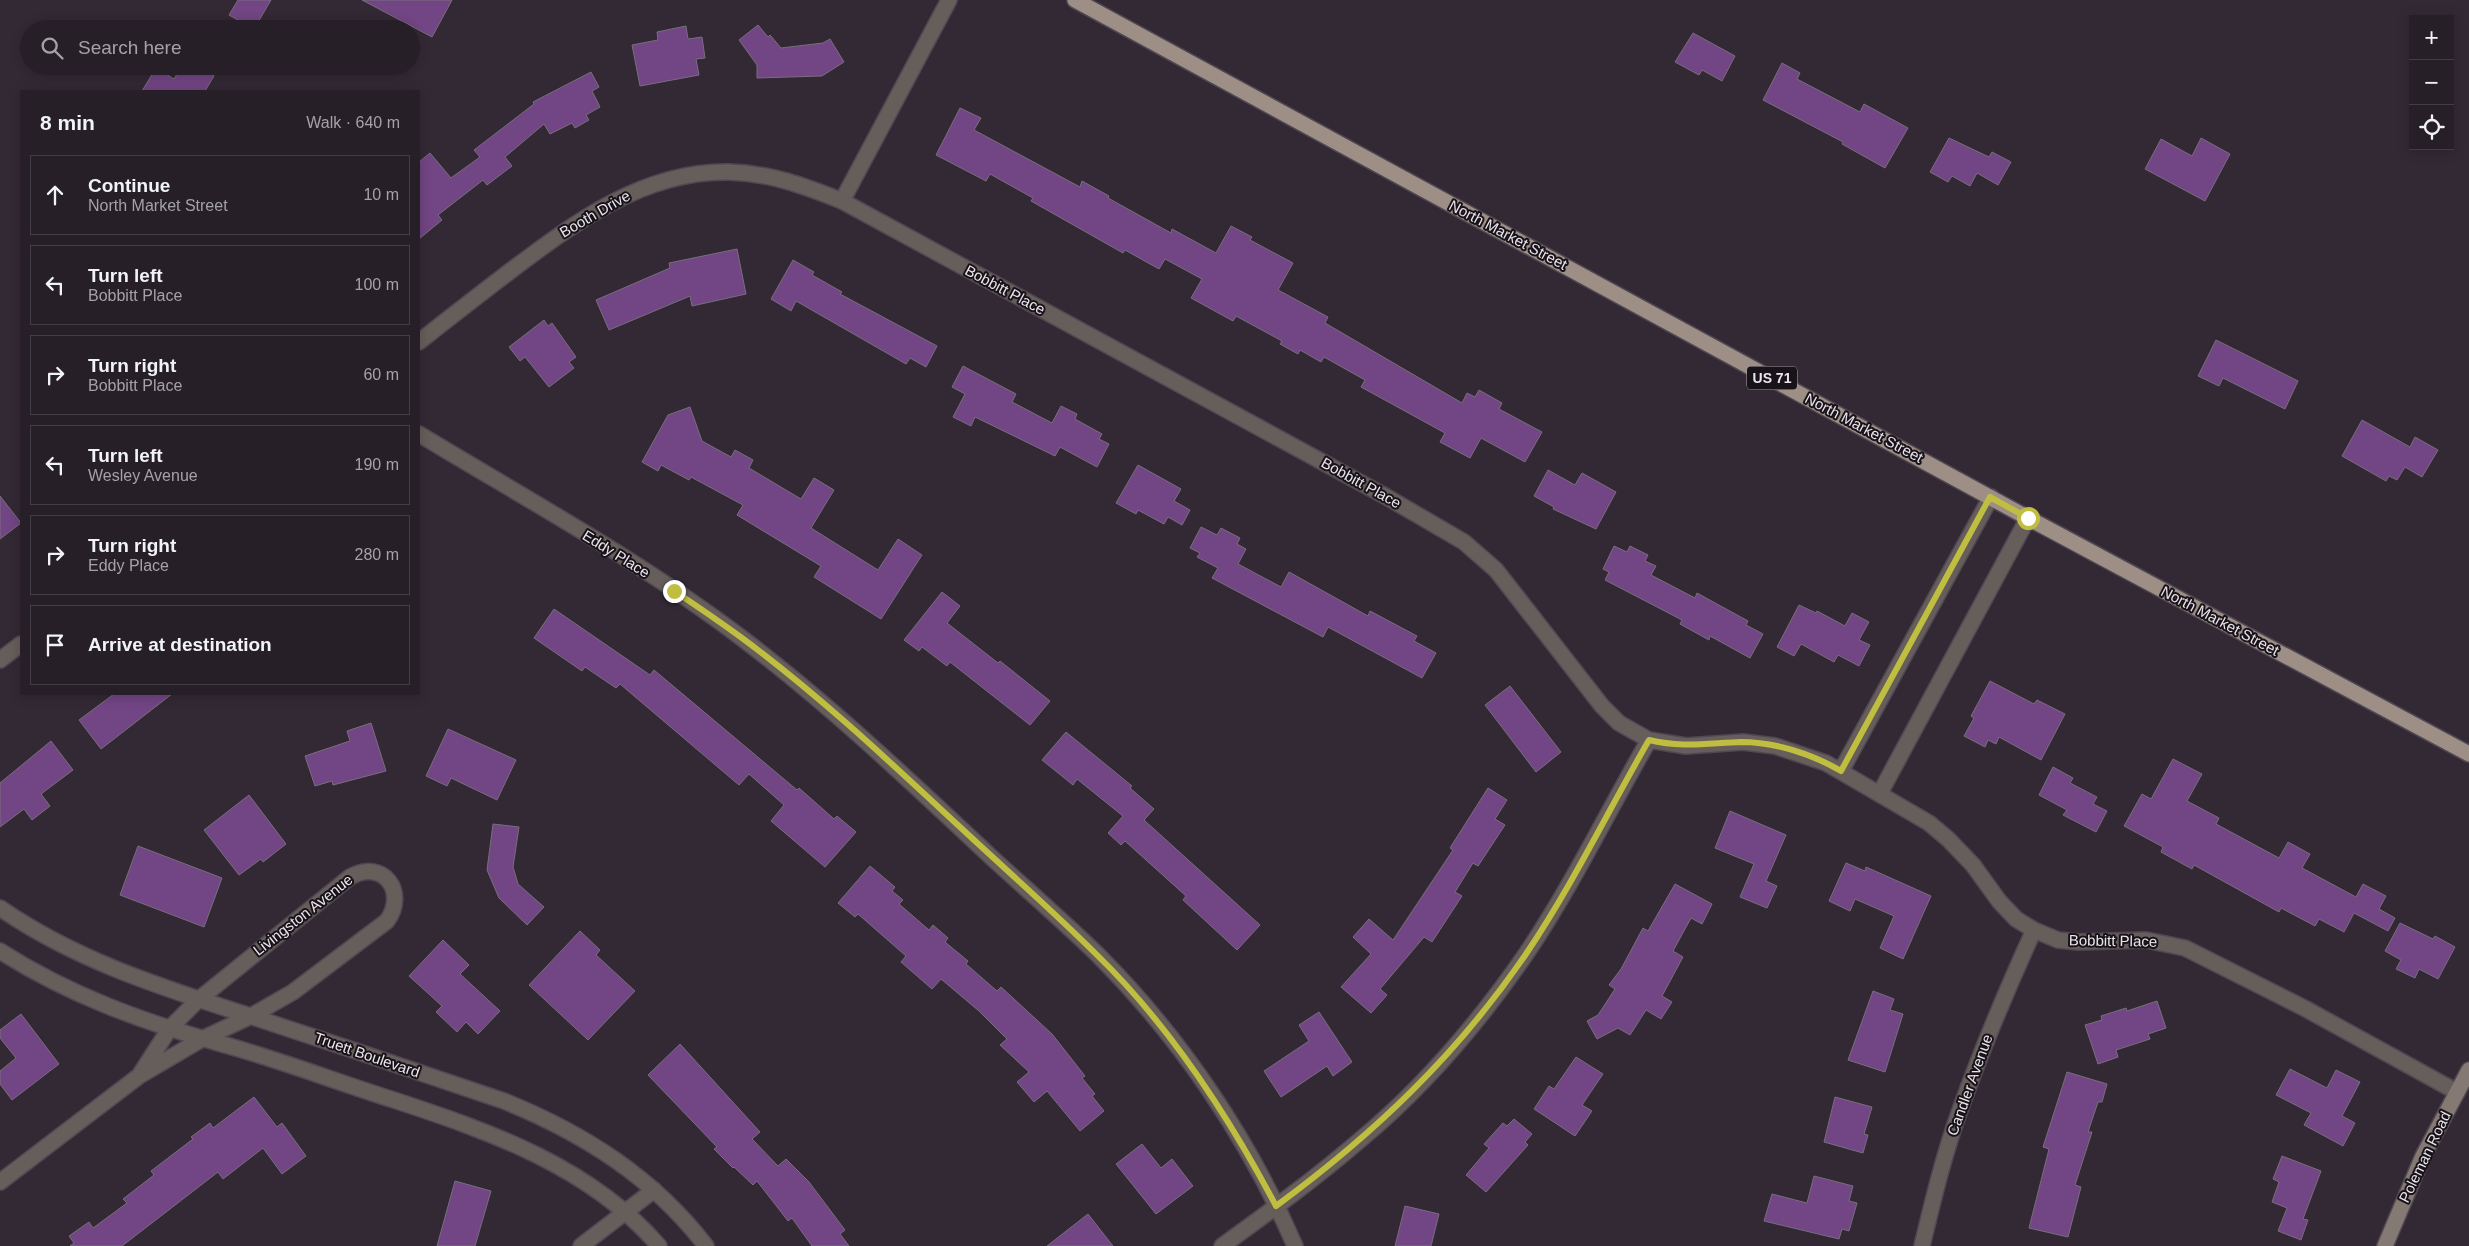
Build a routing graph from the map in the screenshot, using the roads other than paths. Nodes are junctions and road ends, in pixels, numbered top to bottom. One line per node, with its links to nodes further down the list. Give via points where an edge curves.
1 (949, 0): 3 (street)
2 (1075, 0): 6 (main road, North Market Street / US 71)
3 (842, 201): 4 (street, Booth Drive, via 801,184 752,173 719,172 669,179 636,190 602,207 555,237); 10 (street, Bobbitt Place, via 1464,542 1496,570 1602,706 1618,723)
4 (420, 341)
5 (420, 435): 26 (street, Eddy Place, via 618,554 743,639 907,778 1098,956 1153,1016 1245,1148)
6 (1990, 497): 7 (main road, North Market Street / US 71); 12 (street)
7 (2028, 518): 11 (main road, North Market Street / US 71); 13 (street)
8 (20, 645): 9 (street)
9 (0, 660)
10 (1649, 740): 12 (street, Bobbitt Place, via 1686,746 1743,742 1775,746); 26 (street, via 1551,912 1487,1007 1406,1098 1362,1139)
11 (2469, 754)
12 (1841, 771): 13 (street, Bobbitt Place)
13 (1880, 793): 15 (street, Bobbitt Place, via 1929,823 1948,839 2016,919)
14 (0, 908): 17 (street, Truett Boulevard, via 66,948 115,970)
15 (2034, 930): 23 (street, Bobbitt Place, via 2058,940 2146,940 2185,948 2306,1009); 33 (street, Candler Avenue, via 1959,1111)
16 (0, 951): 19 (street, via 96,1003)
17 (198, 1000): 18 (street, Truett Boulevard); 18 (street, Livingston Avenue, via 350,877 371,871 390,882 396,902 395,910 387,921 293,992); 19 (street, Livingston Avenue)
18 (250, 1016): 20 (street, Livingston Avenue); 25 (street, Truett Boulevard, via 549,1119 605,1152)
19 (170, 1028): 20 (street); 22 (street, Livingston Avenue)
20 (202, 1039): 22 (street, Livingston Avenue); 27 (street, via 437,1114 507,1141 572,1172)
21 (2469, 1070): 23 (street, Poleman Road)
22 (139, 1076): 24 (street, Livingston Avenue)
23 (2457, 1092): 34 (street, Poleman Road, via 2423,1156)
24 (0, 1182)
25 (654, 1190): 27 (street); 30 (street, Truett Boulevard)
26 (1276, 1206): 31 (street); 32 (street, Eddy Place)
27 (625, 1212): 28 (street); 29 (street)
28 (581, 1246)
29 (659, 1246)
30 (706, 1246)
31 (1222, 1246)
32 (1295, 1246)
33 (1922, 1246)
34 (2385, 1246)

